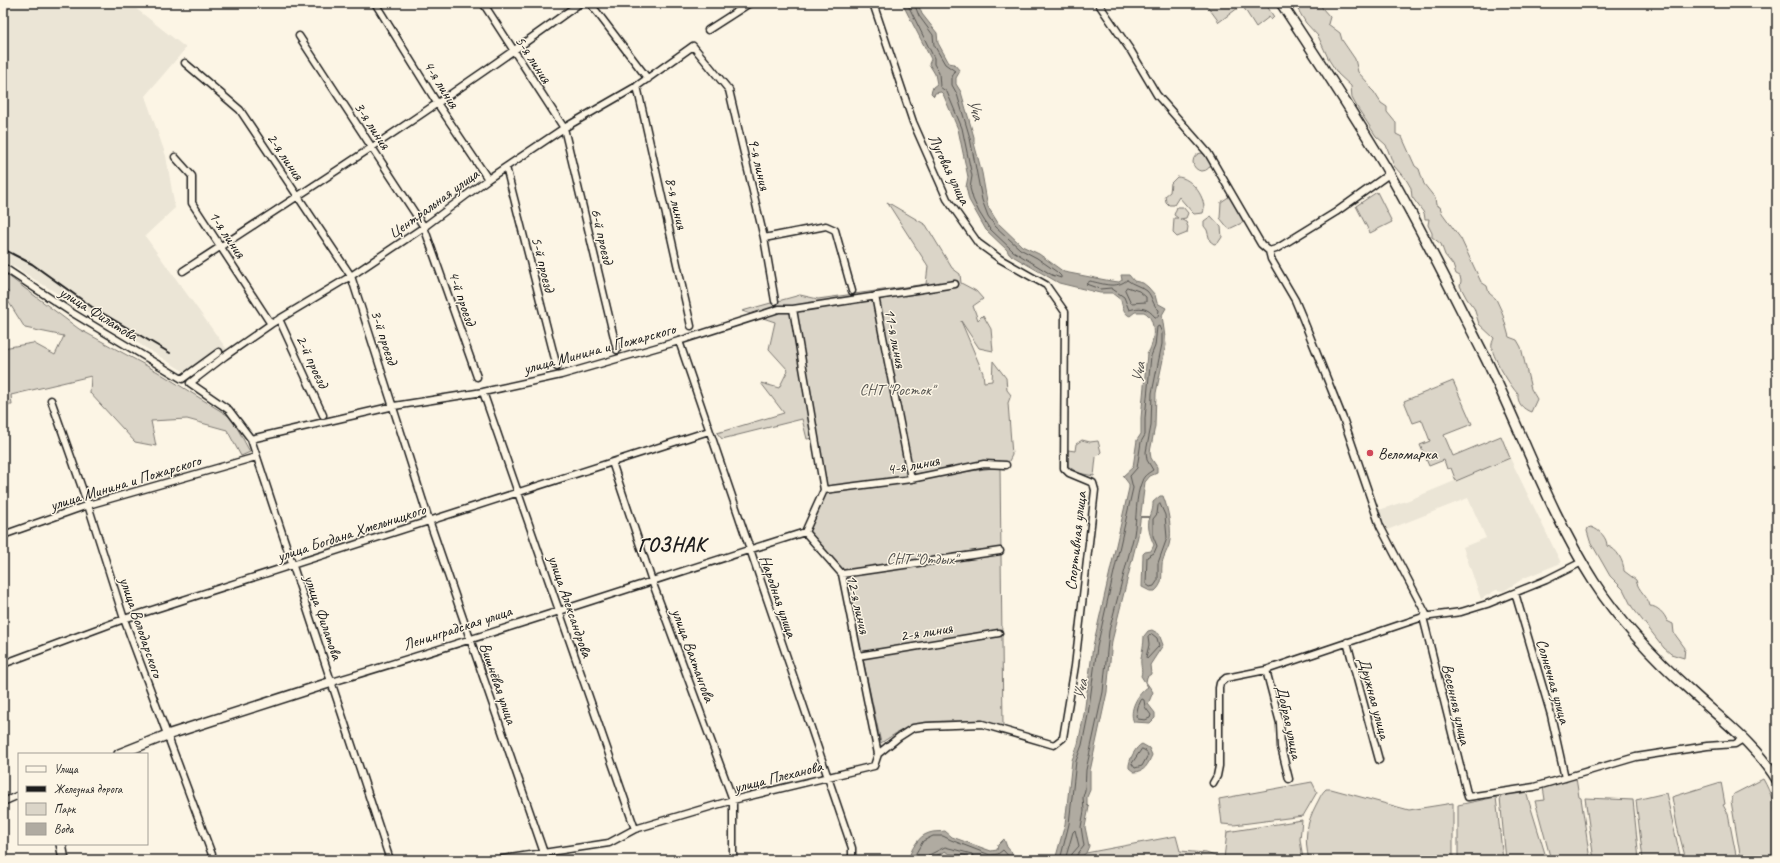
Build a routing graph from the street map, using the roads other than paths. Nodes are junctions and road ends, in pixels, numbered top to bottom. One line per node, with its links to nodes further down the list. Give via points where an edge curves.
1 (375, 3): 16 (street, 4-я линия)
2 (483, 3): 12 (street, 5-я линия)
3 (580, 3): 12 (street)
4 (590, 3): 14 (street)
5 (750, 3): 9 (street)
6 (873, 3): 35 (street, Луговая улица, via 913,122 928,160 955,211 969,232 987,251 1046,284)
7 (1098, 3): 27 (street, Весенняя улица, via 1157,96 1208,153 1262,244)
8 (1281, 3): 21 (main road)
9 (708, 30)
10 (299, 36): 18 (street, 3-я линия)
11 (694, 46): 14 (street, Центральная улица); 25 (street, 9-я линия, via 729,90)
12 (513, 52): 16 (street); 17 (street, 5-я линия)
13 (185, 63): 23 (street, 2-я линия, via 240,110)
14 (648, 79): 15 (street, Центральная улица)
15 (637, 86): 17 (street, Центральная улица); 39 (street, 8-я линия)
16 (437, 103): 18 (street); 22 (street, 4-я линия)
17 (564, 128): 20 (street, Центральная улица); 41 (street, 6-й проезд)
18 (372, 147): 23 (street); 24 (street, 3-я линия)
19 (175, 157): 26 (street, 1-я линия, via 192,176 192,203)
20 (506, 167): 22 (street, Центральная улица); 43 (street, 5-й проезд)
21 (1389, 174): 27 (street, via 1318,224); 64 (main road, via 1485,358)
22 (488, 179): 24 (street, Центральная улица)
23 (298, 196): 26 (street); 30 (street, 2-я линия)
24 (424, 228): 30 (street, Центральная улица); 44 (street, 4-й проезд)
25 (764, 238): 32 (street, via 826,226 835,230); 34 (street, 9-я линия)
26 (221, 246): 29 (street); 38 (street, 1-я линия)
27 (1269, 251): 70 (street, Весенняя улица, via 1309,333 1344,421 1380,526)
28 (3, 267): 42 (street, улица Филатова, via 71,312 182,379)
29 (183, 271)
30 (351, 276): 37 (street, Центральная улица); 48 (street, 3-й проезд)
31 (955, 284): 33 (street, улица Минина и Пожарского)
32 (852, 291)
33 (875, 296): 36 (street, улица Минина и Пожарского); 55 (street, 11-я линия)
34 (775, 301)
35 (1061, 304): 81 (street, Спортивная улица, via 1065,312 1064,468 1069,473 1093,483 1094,496 1075,666 1063,738)
36 (792, 309): 40 (street, улица Минина и Пожарского, via 779,309); 56 (street)
37 (279, 319): 38 (street, Центральная улица); 49 (street, 2-й проезд)
38 (271, 324): 45 (street, Центральная улица)
39 (691, 326)
40 (679, 341): 46 (street, улица Минина и Пожарского, via 560,375); 50 (street, Народная улица)
41 (617, 350)
42 (219, 352)
43 (557, 367)
44 (477, 377)
45 (190, 383): 51 (street, улица Филатова, via 229,410)
46 (483, 392): 48 (street, улица Минина и Пожарского); 57 (street, улица Александрова)
47 (51, 400): 58 (street, улица Володарского)
48 (394, 406): 51 (street, улица Минина и Пожарского); 59 (street, Вишнёвая улица)
49 (322, 415)
50 (709, 431): 53 (street, улица Богдана Хмельницкого); 62 (street, Народная улица)
51 (251, 440): 52 (street, улица Филатова)
52 (256, 457): 58 (street, улица Минина и Пожарского); 65 (street, улица Филатова)
53 (612, 462): 57 (street, улица Богдана Хмельницкого); 67 (street, улица Вахтангова)
54 (1006, 465): 55 (street, 4-я линия, via 984,464)
55 (911, 479): 56 (street, 4-я линия)
56 (824, 490): 60 (street)
57 (517, 493): 59 (street, улица Богдана Хмельницкого); 69 (street, улица Александрова)
58 (88, 505): 61 (street, улица Минина и Пожарского); 71 (street, улица Володарского)
59 (430, 520): 65 (street, улица Богдана Хмельницкого); 73 (street, Вишнёвая улица)
60 (805, 532): 62 (street, Ленинградская улица); 66 (street, 12-я линия)
61 (3, 535)
62 (749, 550): 67 (street, Ленинградская улица); 85 (street, Народная улица)
63 (1000, 551): 66 (street)
64 (1582, 562): 68 (street); 80 (main road, via 1610,606 1640,642)
65 (292, 565): 71 (street, улица Богдана Хмельницкого); 78 (street, улица Филатова)
66 (842, 574): 75 (street, 12-я линия)
67 (652, 581): 69 (street, Ленинградская улица); 91 (street, улица Вахтангова)
68 (1515, 593): 70 (street, via 1467,610); 86 (street, Солнечная улица, via 1551,714)
69 (558, 610): 73 (street, Ленинградская улица); 93 (street, улица Александрова)
70 (1425, 617): 74 (street); 86 (street, Весенняя улица, via 1468,797 1534,787)
71 (124, 619): 76 (street, улица Богдана Хмельницкого); 79 (street, улица Володарского)
72 (998, 633): 75 (street, 2-я линия)
73 (470, 639): 78 (street, Ленинградская улица); 95 (street, Вишнёвая улица)
74 (1347, 642): 77 (street); 84 (street, Дружная улица)
75 (858, 656): 83 (street, 12-я линия)
76 (3, 664)
77 (1266, 670): 87 (street, Добрая улица, via 1280,723 1280,747); 89 (street, via 1226,678 1220,683 1219,766 1218,776)
78 (332, 682): 79 (main road, Ленинградская улица); 98 (street, улица Филатова)
79 (167, 735): 82 (main road, Ленинградская улица); 97 (street, улица Володарского)
80 (1743, 739): 86 (street, via 1735,744 1636,757); 88 (main road)
81 (1054, 745): 83 (street, улица Плеханова, via 982,724 927,726 913,728)
82 (122, 753)
83 (878, 754): 85 (street, улица Плеханова, via 874,766)
84 (1379, 760)
85 (826, 777): 91 (street, улица Плеханова); 101 (street, Народная улица, via 852,848)
86 (1565, 778)
87 (1289, 779)
88 (1777, 780)
89 (1213, 784)
90 (18, 794): 92 (street)
91 (733, 800): 93 (street, улица Плеханова); 100 (street, улица Вахтангова)
92 (3, 802)
93 (635, 829): 95 (street, улица Плеханова, via 609,843)
94 (61, 845): 96 (main road)
95 (544, 854): 99 (street, улица Плеханова)
96 (64, 860)
97 (214, 860)
98 (390, 860)
99 (496, 860)
100 (733, 860)
101 (852, 860)

